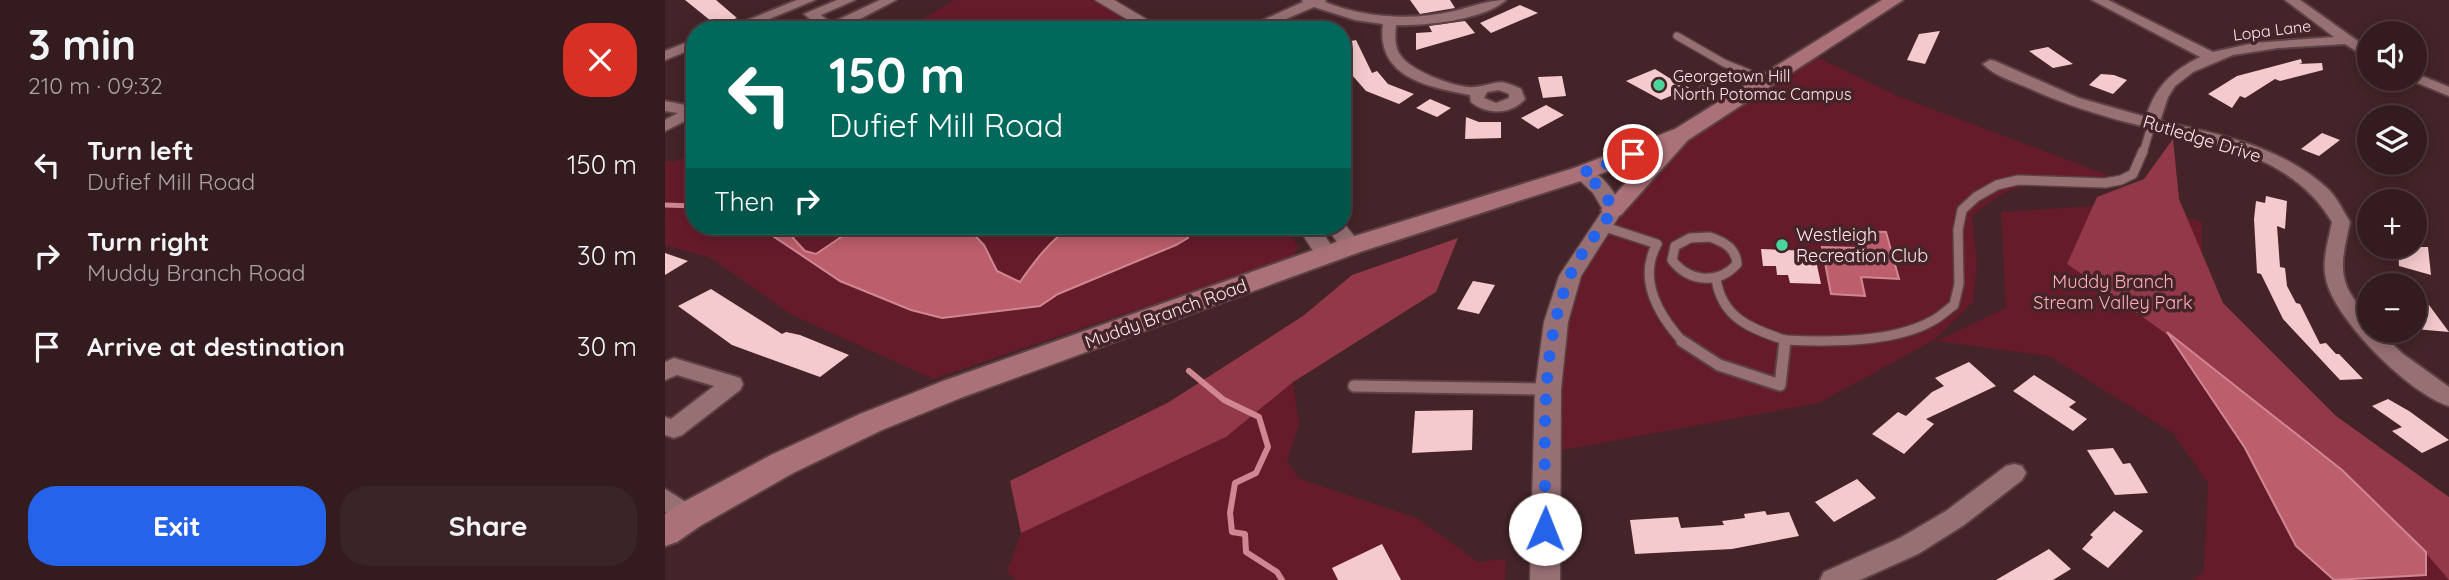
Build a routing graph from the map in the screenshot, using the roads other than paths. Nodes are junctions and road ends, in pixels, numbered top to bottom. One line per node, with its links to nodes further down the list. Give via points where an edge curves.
1 (761, 0): 11 (street)
2 (809, 0): 11 (street)
3 (849, 0): 13 (street, via 813,11)
4 (890, 0): 14 (street)
5 (1103, 0): 15 (street)
6 (1500, 0): 17 (street, via 1458,15)
7 (1894, 0): 26 (main road)
8 (2098, 0): 23 (street)
9 (2291, 0): 19 (street)
10 (1314, 1): 16 (street); 17 (street, via 1337,13)
11 (776, 12): 12 (street)
12 (753, 21)
13 (820, 21)
14 (846, 21)
15 (1141, 21)
16 (1268, 21)
17 (1389, 21): 29 (street, via 1389,48 1403,67 1424,78)
18 (1677, 36): 25 (lane)
19 (2347, 40): 21 (street); 23 (street, Lopa Lane, via 2269,46)
20 (686, 47): 22 (street)
21 (2357, 47)
22 (665, 56)
23 (2213, 58): 34 (street, Lopa Lane, via 2169,84)
24 (1990, 64): 34 (street, Rutledge Drive, via 2071,100)
25 (1738, 69): 26 (lane); 28 (lane)
26 (1768, 81): 36 (main road)
27 (2427, 82): 30 (street)
28 (1702, 90)
29 (1477, 92)
30 (2449, 92)
31 (666, 106): 32 (street)
32 (686, 110)
33 (686, 114): 35 (street)
34 (2152, 123): 43 (lane, via 2139,165 2122,180 2018,180 1976,197 1962,210 1954,305 1930,322 1839,340); 47 (street, Rutledge Drive, via 2252,151 2287,167 2325,196 2341,222 2333,267 2343,299 2398,363)
35 (665, 126)
36 (1683, 134): 37 (main road, Muddy Branch Road); 38 (main road)
37 (1582, 173): 38 (street, via 1607,195); 39 (main road, Muddy Branch Road)
38 (1607, 218): 40 (lane); 46 (street, via 1570,276 1556,323)
39 (1338, 242): 51 (main road, Muddy Branch Road, via 883,417 782,464)
40 (1657, 244): 41 (lane); 43 (lane, via 1648,258 1656,307 1694,353 1739,376 1780,385)
41 (1675, 246): 42 (lane, via 1672,260 1683,273); 42 (lane, via 1700,237 1728,245 1737,264)
42 (1716, 279): 43 (lane, via 1721,304 1732,318)
43 (1785, 340)
44 (665, 372): 48 (street, via 674,366 732,384 674,429)
45 (1354, 386): 46 (lane)
46 (1548, 389): 53 (street)
47 (2449, 398)
48 (665, 426)
49 (2014, 473): 54 (street, via 1909,547)
50 (665, 499): 51 (street)
51 (688, 516): 52 (main road, Muddy Branch Road)
52 (665, 532)
53 (1545, 580)
54 (1833, 580)

